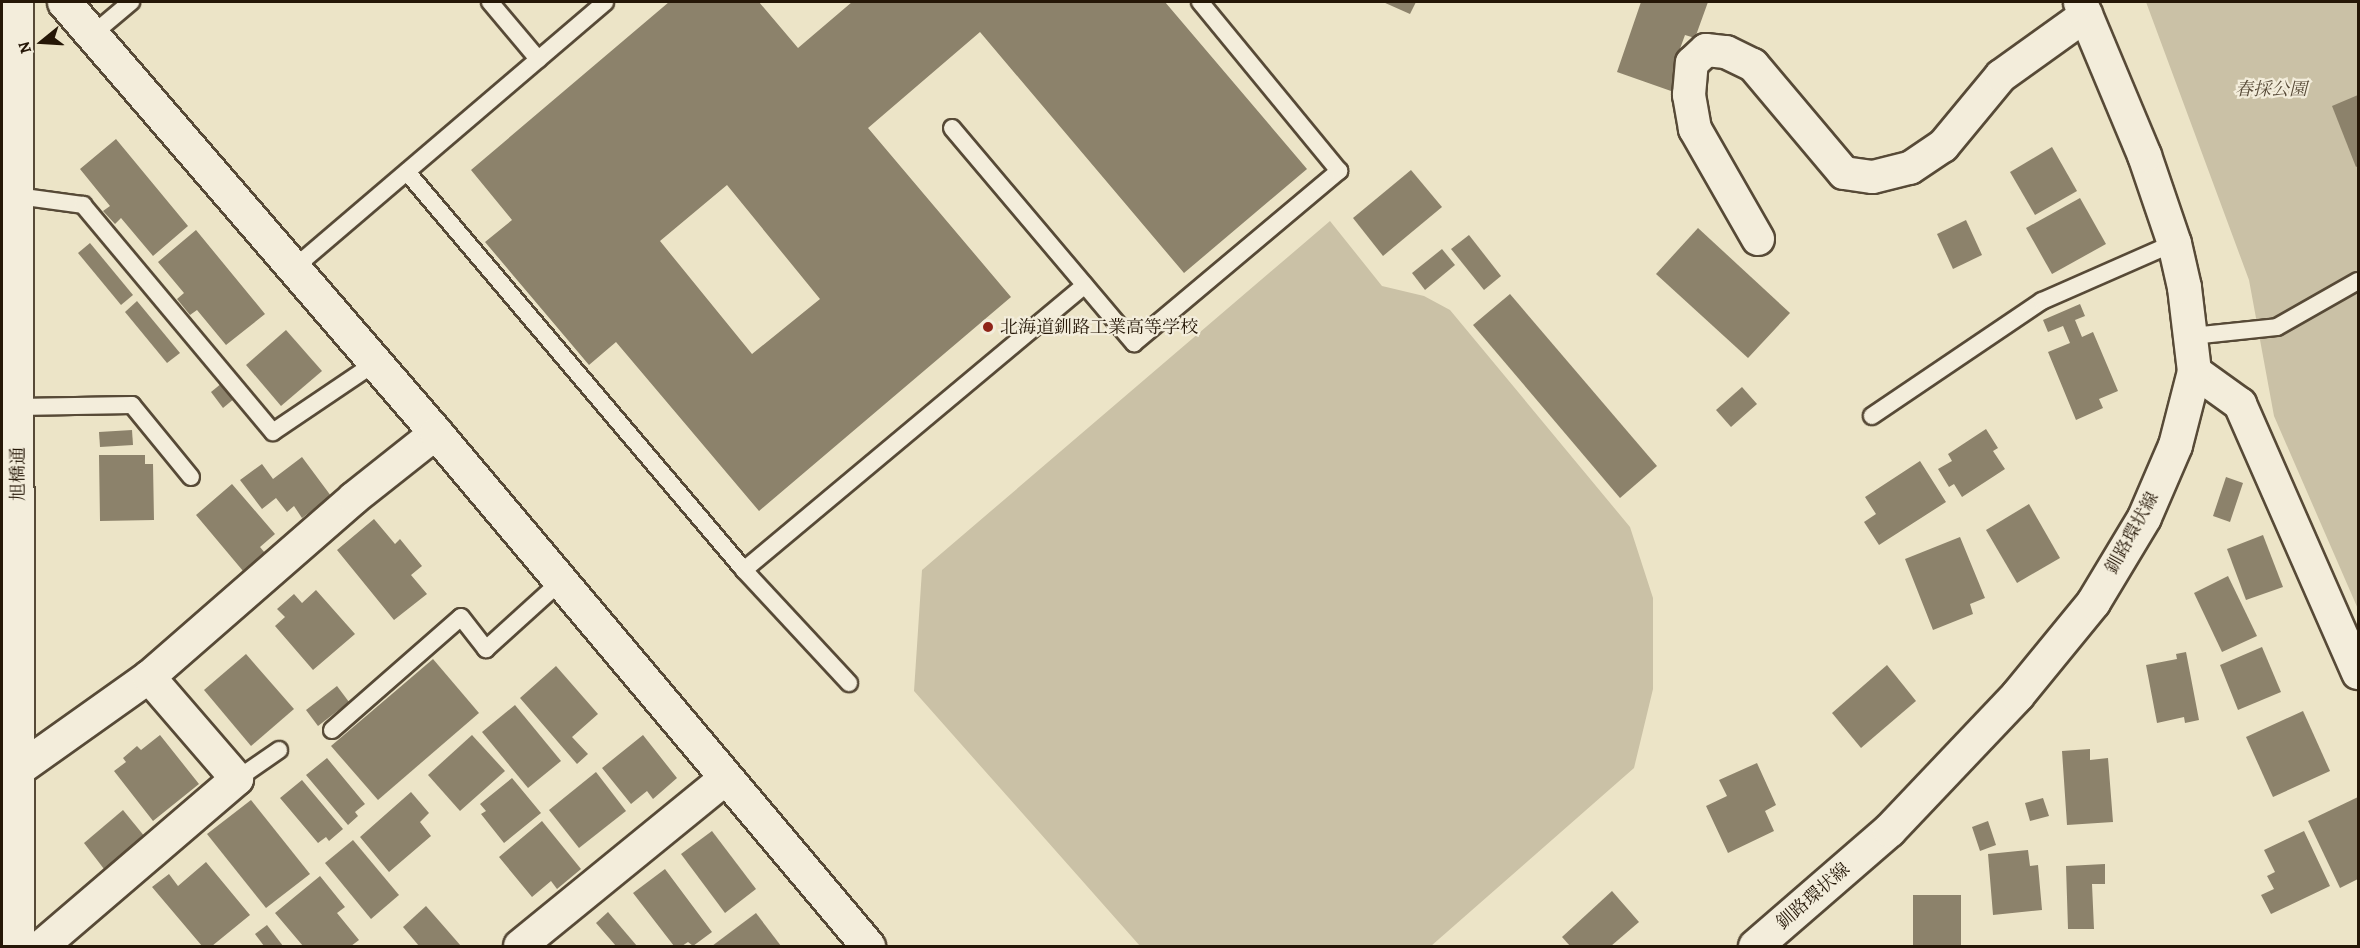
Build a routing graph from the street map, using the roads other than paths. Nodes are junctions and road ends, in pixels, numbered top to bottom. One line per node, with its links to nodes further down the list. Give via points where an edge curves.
1 (16, 2): 12 (street, 旭橋通)
2 (64, 2): 8 (street)
3 (131, 2): 8 (lane)
4 (490, 2): 9 (lane)
5 (605, 2): 9 (lane)
6 (1200, 2): 17 (lane, via 1339,171 1134,344)
7 (2083, 8): 13 (street, via 2001,76 1943,146 1910,168 1873,177 1844,173 1753,65 1726,52 1706,50 1692,63 1689,95 1695,129); 14 (street, 釧路環状線, via 2144,155)
8 (93, 34): 15 (street)
9 (538, 59): 11 (lane)
10 (952, 128): 17 (lane)
11 (407, 172): 15 (lane); 26 (lane)
12 (17, 196): 18 (street, 旭橋通); 20 (lane, via 83,205 273,432)
13 (1758, 239)
14 (2175, 243): 19 (street, 釧路環状線); 23 (lane, via 2042,301)
15 (294, 268): 20 (street)
16 (2358, 281): 19 (lane, via 2277,327)
17 (1085, 285): 26 (lane)
18 (10, 336): 22 (street, 旭橋通)
19 (2192, 336): 21 (street, 釧路環状線)
20 (375, 363): 24 (street)
21 (2194, 371): 29 (street, via 2240,404); 41 (street, 釧路環状線, via 2175,445 2144,517 2093,602 2018,695 1889,830)
22 (18, 407): 25 (lane, via 132,405); 28 (street, 旭橋通)
23 (1872, 416)
24 (436, 433): 27 (street); 30 (street, via 354,498)
25 (191, 477)
26 (744, 570): 31 (lane)
27 (560, 582): 32 (lane, via 486,649 461,617); 35 (street)
28 (10, 656): 34 (street, 旭橋通)
29 (2358, 673)
30 (149, 677): 34 (street); 36 (street)
31 (849, 683)
32 (332, 730)
33 (279, 750): 36 (lane)
34 (18, 770): 37 (street, 旭橋通)
35 (726, 778): 39 (street); 40 (street)
36 (237, 779): 38 (street)
37 (17, 946)
38 (42, 946)
39 (520, 946)
40 (868, 946)
41 (1755, 946)

